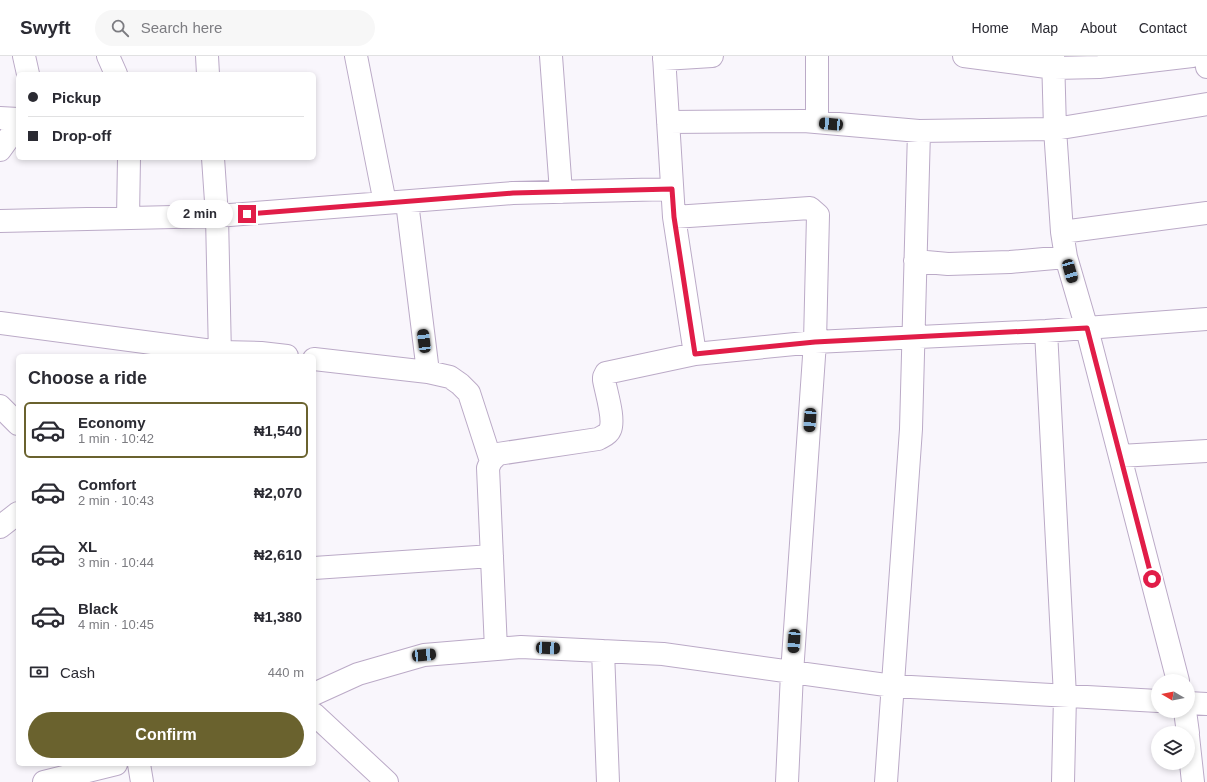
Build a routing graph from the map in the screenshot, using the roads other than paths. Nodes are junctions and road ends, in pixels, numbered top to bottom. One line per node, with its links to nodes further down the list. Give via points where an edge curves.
1 (24, 56): 14 (street)
2 (108, 56): 15 (street)
3 (207, 56): 16 (street)
4 (356, 56): 31 (street)
5 (551, 56): 29 (street)
6 (712, 56): 11 (street)
7 (817, 56): 21 (street)
8 (964, 56): 12 (street)
9 (1192, 56): 12 (street, via 1099,67)
10 (1204, 56): 13 (street)
11 (664, 58): 20 (street)
12 (1054, 62): 23 (street)
13 (1207, 67)
14 (28, 72)
15 (115, 72)
16 (208, 72)
17 (1207, 104): 23 (street)
18 (0, 118): 19 (street)
19 (16, 119)
20 (668, 122): 21 (street); 28 (street)
21 (817, 122): 24 (street)
22 (16, 128): 25 (street)
23 (1055, 129): 24 (street); 37 (street)
24 (919, 131): 39 (street)
25 (0, 150)
26 (129, 160): 35 (street)
27 (213, 160): 33 (street)
28 (672, 189): 29 (street); 34 (street)
29 (562, 192): 30 (street, via 513,193)
30 (407, 202): 31 (street); 52 (street)
31 (385, 204): 33 (street)
32 (1207, 213): 37 (street)
33 (217, 216): 35 (street); 47 (street)
34 (674, 217): 45 (street, via 810,208 814,211 818,215); 50 (street)
35 (128, 218): 36 (street)
36 (0, 221)
37 (1062, 232): 38 (street)
38 (1066, 257): 39 (street, via 948,264); 42 (street)
39 (915, 261): 44 (street)
40 (1207, 319): 42 (street)
41 (0, 323): 46 (street)
42 (1087, 328): 43 (street); 56 (street)
43 (1046, 331): 44 (street); 68 (street)
44 (913, 338): 45 (street); 66 (street, via 911,429)
45 (815, 342): 50 (street); 64 (street)
46 (210, 354)
47 (217, 354)
48 (239, 354): 49 (street)
49 (270, 354)
50 (695, 354): 57 (street, via 606,373 604,380 611,428 598,439 498,454)
51 (316, 359): 52 (street)
52 (428, 372): 57 (street, via 450,377 469,393)
53 (0, 406): 54 (street)
54 (16, 422)
55 (1207, 451): 56 (street)
56 (1120, 456): 65 (street)
57 (491, 461): 60 (street, via 488,468)
58 (16, 515): 59 (street)
59 (0, 527)
60 (492, 556): 61 (street); 62 (street)
61 (316, 568)
62 (496, 649): 63 (street, via 521,647); 67 (street, via 424,655 358,674)
63 (603, 651): 64 (street, via 663,654); 79 (street)
64 (792, 673): 66 (street); 80 (street)
65 (1176, 674)
66 (893, 686): 68 (street); 81 (street)
67 (316, 693)
68 (1065, 696): 69 (street); 82 (street)
69 (1151, 701)
70 (1195, 703): 71 (street)
71 (1207, 704)
72 (316, 716): 78 (street)
73 (108, 766): 76 (street)
74 (139, 766): 77 (street)
75 (1192, 770): 83 (street)
76 (44, 782)
77 (142, 782)
78 (387, 782)
79 (608, 782)
80 (787, 782)
81 (886, 782)
82 (1063, 782)
83 (1193, 782)

